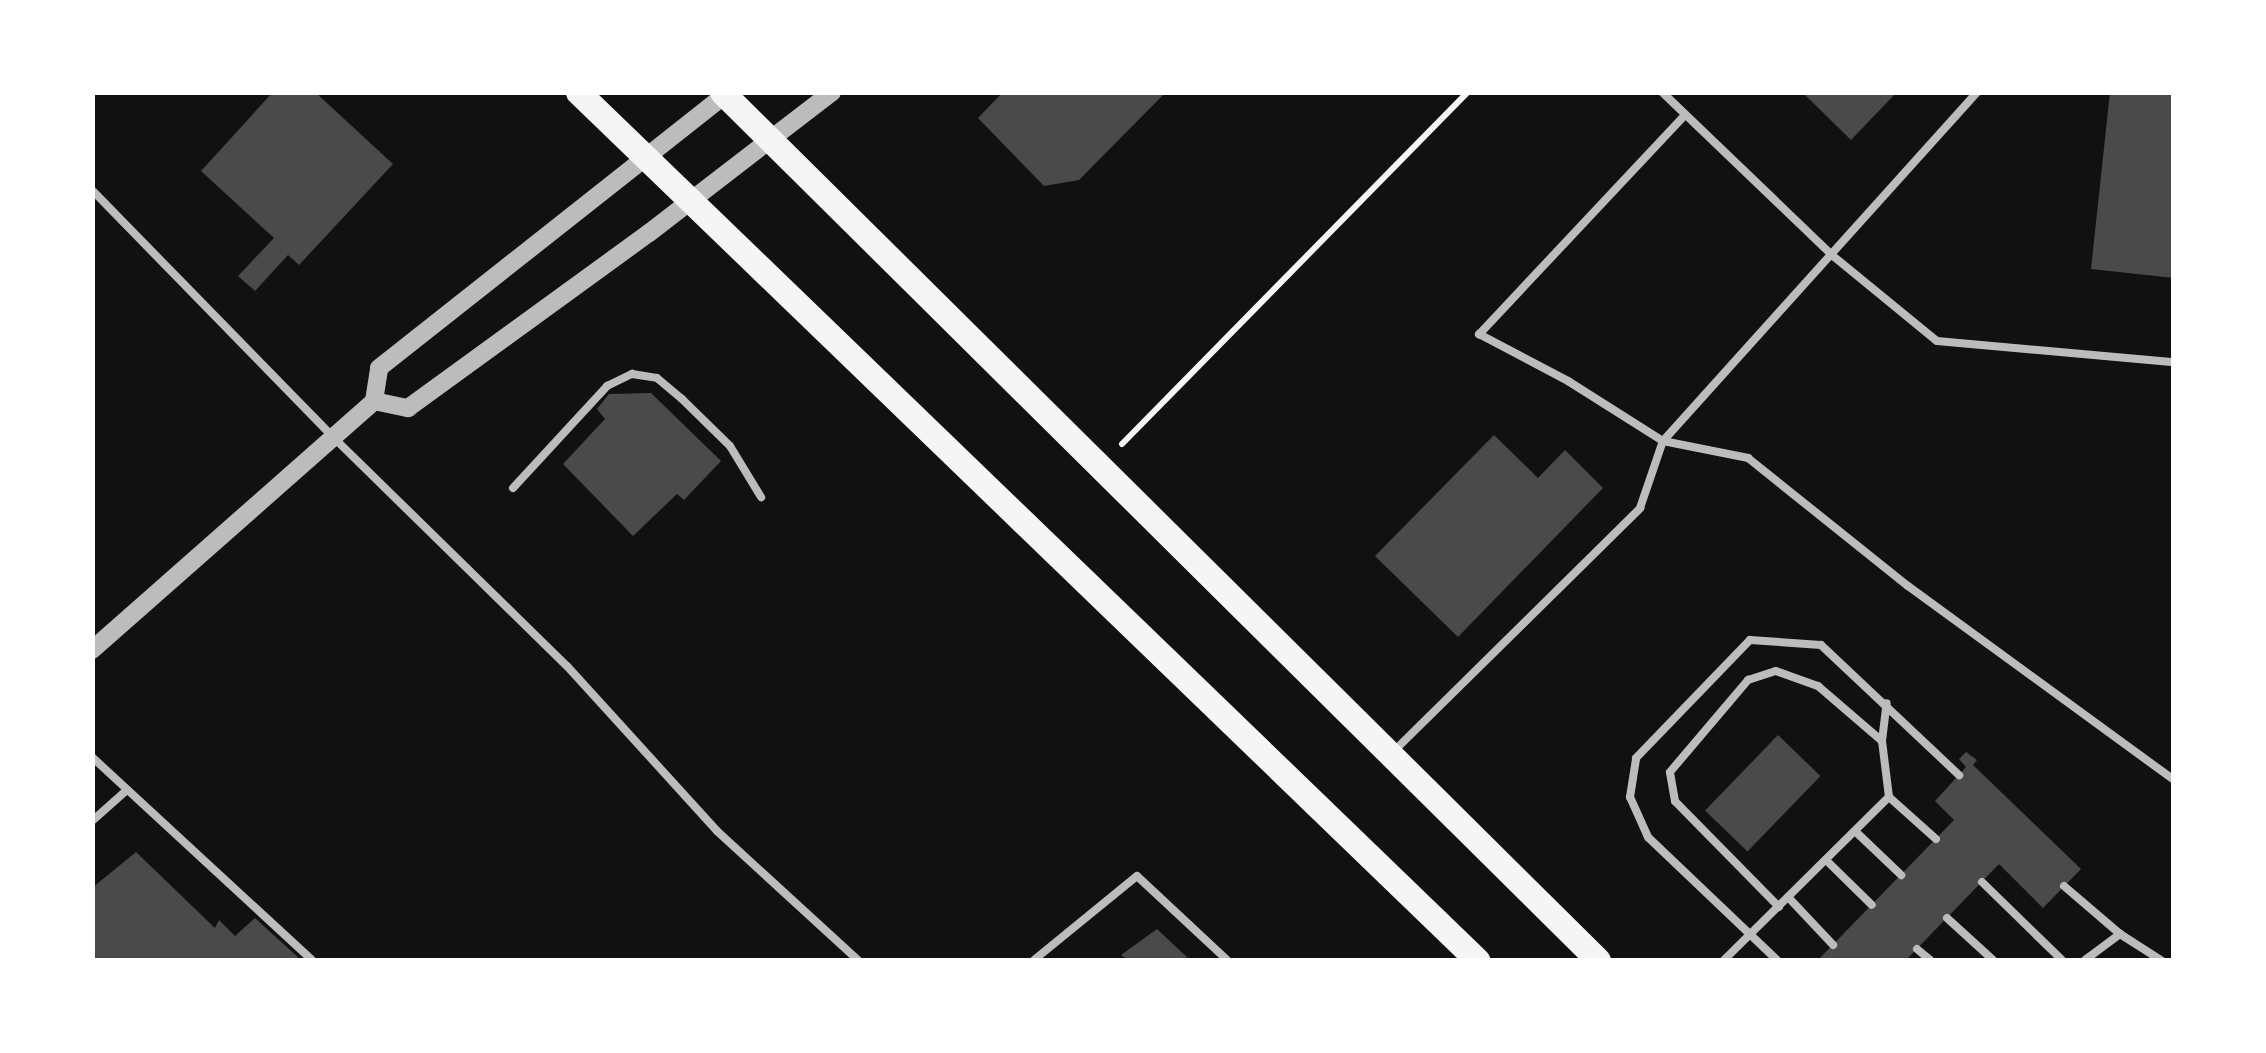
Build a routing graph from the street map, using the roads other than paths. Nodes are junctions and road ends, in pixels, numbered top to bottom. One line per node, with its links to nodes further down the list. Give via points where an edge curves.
1 (578, 92): 8 (main road)
2 (832, 92): 7 (street)
3 (1662, 92): 6 (lane)
4 (1977, 92): 11 (lane)
5 (725, 93): 7 (main road); 8 (street)
6 (1684, 115): 11 (lane); 15 (lane, via 1480,334)
7 (771, 139): 10 (street); 21 (main road)
8 (644, 157): 10 (main road); 13 (street, via 379,368)
9 (92, 190): 14 (lane)
10 (690, 202): 13 (street, via 408,408); 46 (main road)
11 (1833, 256): 12 (lane, via 1937,341); 15 (lane)
12 (2174, 362)
13 (374, 401): 14 (street)
14 (334, 436): 18 (street); 43 (lane, via 567,666 718,830)
15 (1663, 441): 21 (lane, via 1640,508); 24 (lane, via 1748,458 1908,586)
16 (513, 488): 17 (lane, via 608,386 632,374 657,378 682,400 730,446)
17 (761, 497)
18 (92, 650)
19 (1887, 702): 20 (lane); 23 (lane); 38 (lane, via 1821,644 1750,640 1636,758 1630,797 1648,837)
20 (1882, 741): 26 (lane); 36 (lane, via 1818,686 1776,671 1748,680 1670,772 1675,800)
21 (1391, 755): 47 (main road)
22 (92, 757): 25 (lane)
23 (1959, 776)
24 (2174, 780)
25 (127, 790): 27 (lane); 42 (lane)
26 (1889, 796): 28 (lane); 29 (lane)
27 (92, 820)
28 (1854, 831): 30 (lane); 31 (lane)
29 (1936, 839)
30 (1826, 860): 34 (lane); 35 (lane)
31 (1901, 875)
32 (1982, 882): 52 (lane)
33 (2064, 886): 39 (lane)
34 (1788, 897): 36 (lane); 40 (lane)
35 (1872, 905)
36 (1779, 907): 38 (lane)
37 (1947, 918): 51 (lane)
38 (1752, 932): 48 (lane); 49 (lane)
39 (2120, 934): 53 (lane); 54 (lane)
40 (1833, 946)
41 (1917, 949): 50 (lane)
42 (312, 960)
43 (858, 960)
44 (1034, 960): 45 (lane, via 1137,876)
45 (1226, 960)
46 (1478, 960)
47 (1598, 960)
48 (1724, 960)
49 (1777, 960)
50 (1930, 960)
51 (1994, 960)
52 (2062, 960)
53 (2084, 960)
54 (2161, 960)

